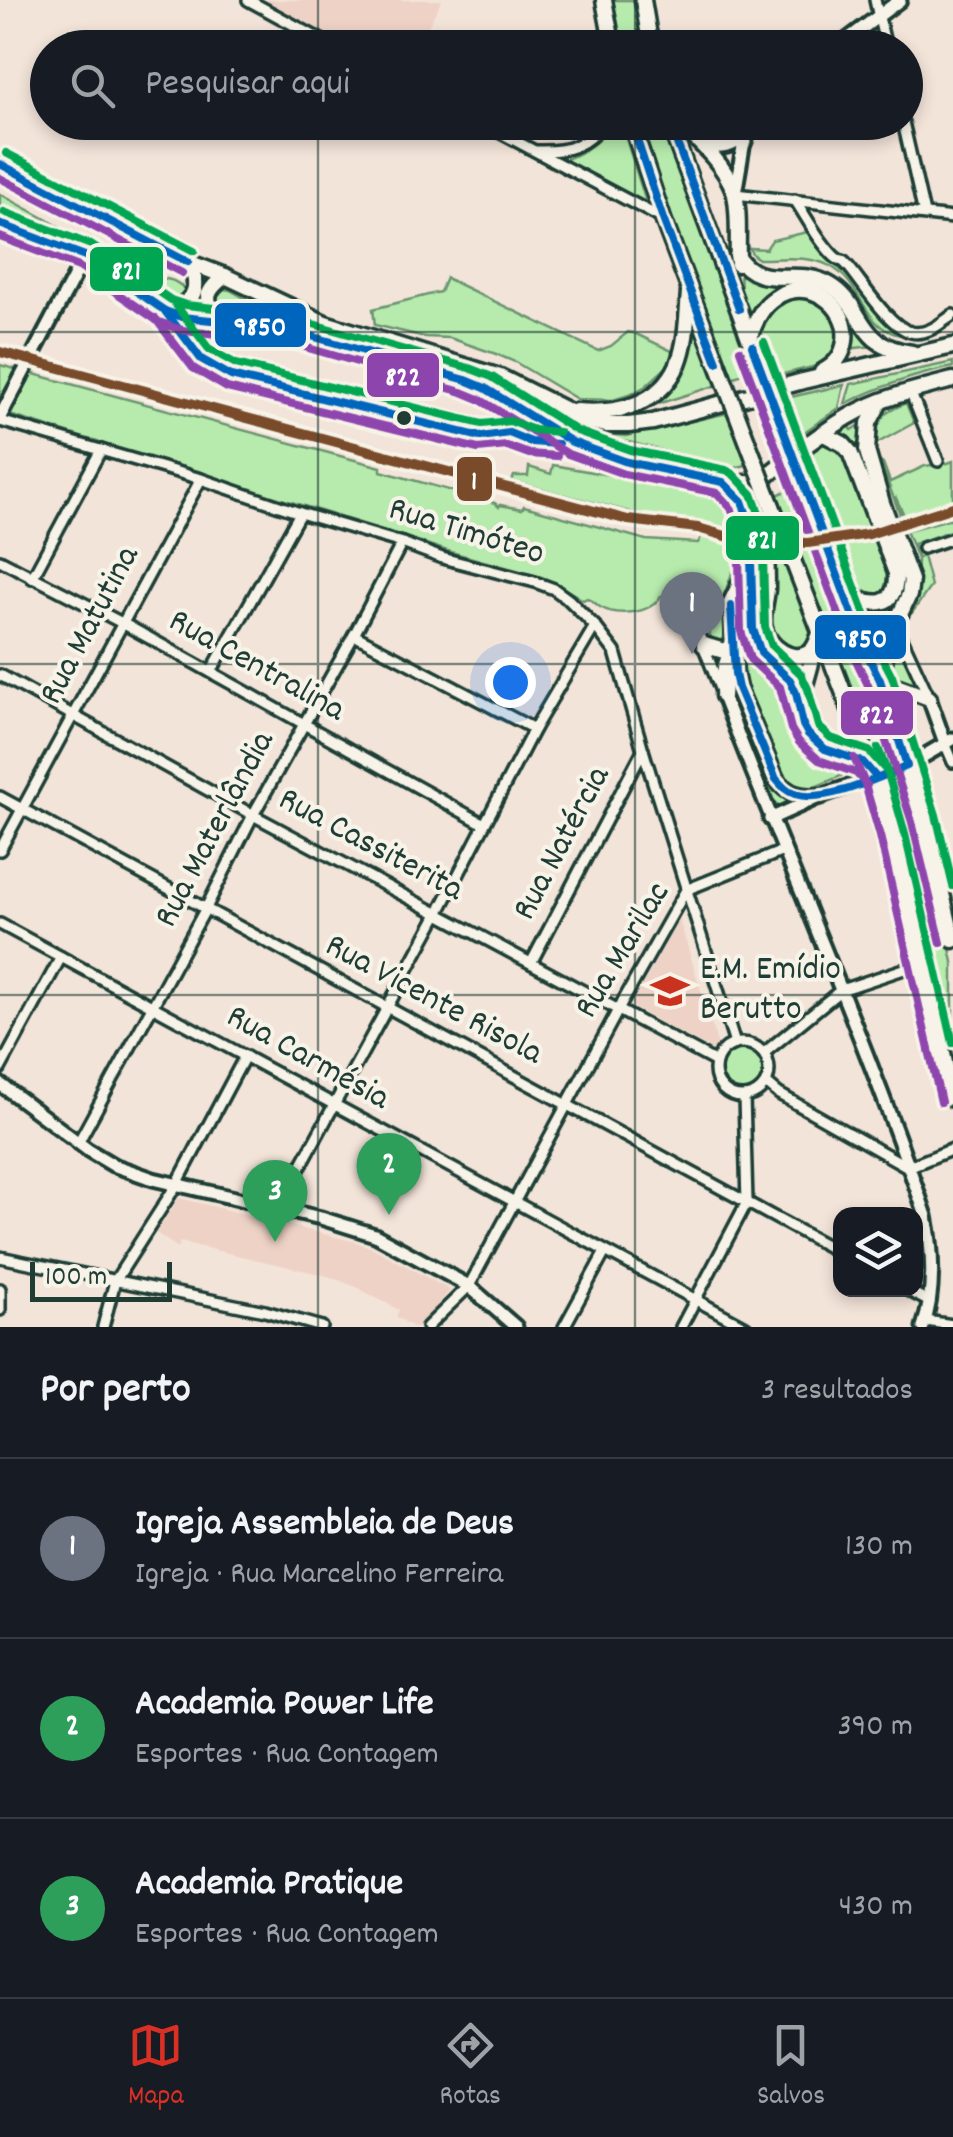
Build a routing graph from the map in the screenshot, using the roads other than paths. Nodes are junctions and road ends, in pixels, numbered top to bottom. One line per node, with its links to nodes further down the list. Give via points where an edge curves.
1 (248, 0): 6 (street)
2 (642, 0): 7 (main road)
3 (875, 0): 5 (street)
4 (900, 0): 5 (street)
5 (878, 16): 8 (street); 9 (street)
6 (303, 30)
7 (648, 30)
8 (860, 30)
9 (882, 30)
10 (514, 140): 20 (street)
11 (589, 140): 19 (street)
12 (638, 140): 27 (main road)
13 (676, 140): 34 (main road)
14 (697, 140): 18 (main road)
15 (739, 140): 18 (street)
16 (745, 140): 23 (street)
17 (907, 140): 25 (street)
18 (705, 147): 23 (main road)
19 (566, 150): 20 (street); 22 (street)
20 (535, 151): 22 (street)
21 (0, 164): 31 (main road)
22 (559, 164): 27 (street)
23 (735, 194): 24 (street); 30 (main road)
24 (795, 200): 25 (street); 36 (street, via 835,257 908,332 924,332)
25 (924, 214): 26 (street)
26 (953, 218)
27 (662, 219): 33 (main road)
28 (0, 224): 29 (main road)
29 (85, 256): 35 (main road); 46 (street)
30 (737, 256): 34 (main road); 40 (main road, via 757,276 812,278 834,286 871,336 896,351)
31 (188, 262): 32 (main road); 35 (main road, via 195,292 185,305)
32 (225, 276): 37 (main road, via 207,296); 45 (main road, via 325,323 500,377)
33 (689, 286): 45 (main road, via 678,364 658,391 614,411); 64 (main road, bridge)
34 (739, 309): 38 (main road)
35 (165, 311): 37 (main road)
36 (951, 316)
37 (226, 321): 51 (main road, via 304,334 466,380 572,442 627,462)
38 (751, 342): 42 (main road, via 765,307 783,293 806,290 829,300 844,321 845,344 830,368); 60 (main road, bridge)
39 (953, 346): 40 (main road)
40 (920, 354): 42 (main road)
41 (953, 380): 43 (main road)
42 (802, 381): 45 (main road, via 629,425 588,421)
43 (910, 391): 44 (main road); 49 (street)
44 (881, 402): 47 (main road); 72 (main road, via 869,423 867,452 911,580)
45 (563, 410)
46 (1, 417): 48 (street, Rua Timóteo)
47 (824, 434): 52 (main road); 60 (main road, via 850,452 896,573 896,588 880,603 863,602)
48 (102, 450): 50 (street, Rua Timóteo); 59 (street)
49 (938, 461)
50 (201, 479): 53 (street, Rua Timóteo); 62 (street, Rua Matutina)
51 (724, 482): 52 (main road); 57 (main road, via 742,501)
52 (758, 482): 69 (main road, via 753,503 766,560 764,631 786,655)
53 (300, 512): 55 (street, Rua Timóteo); 70 (street)
54 (953, 538): 56 (street)
55 (402, 542): 63 (street, Rua Timóteo, via 554,589); 65 (street, Rua Materlândia)
56 (923, 548)
57 (752, 558): 68 (main road, via 732,602); 75 (main road, via 752,628)
58 (0, 560): 59 (street, Rua Centralina)
59 (32, 578): 62 (street, Rua Centralina)
60 (844, 589): 72 (main road)
61 (684, 596): 67 (street)
62 (124, 624): 70 (street, Rua Centralina); 76 (street, Rua Matutina)
63 (595, 626): 78 (street); 80 (street, Rua Timóteo, via 615,652)
64 (821, 631): 69 (main road); 83 (main road)
65 (354, 635): 77 (street, Rua Materlândia); 78 (street)
66 (901, 636): 74 (street)
67 (704, 645): 68 (main road, via 724,651); 73 (street)
68 (733, 646): 73 (main road); 84 (main road, via 738,688 776,779 794,795)
69 (814, 648): 75 (main road)
70 (212, 672): 77 (street, Rua Centralina)
71 (0, 675): 76 (street, Rua Cassiterita)
72 (880, 680): 74 (main road); 82 (main road)
73 (723, 696): 88 (street)
74 (930, 698): 79 (street)
75 (799, 704): 83 (main road, via 817,744 863,762)
76 (74, 715): 86 (street, Rua Matutina); 87 (street, Rua Cassiterita)
77 (304, 725): 87 (street, Rua Materlândia); 89 (street, Rua Centralina)
78 (534, 729): 89 (street)
79 (949, 741): 81 (street); 82 (street)
80 (643, 750): 92 (street, Rua Timóteo); 99 (street, Rua Natércia)
81 (953, 762)
82 (907, 766): 83 (street); 96 (main road)
83 (876, 777): 84 (street); 98 (main road)
84 (821, 796): 88 (street)
85 (0, 797): 86 (street, Rua Vicente Risola)
86 (24, 809): 90 (street, Rua Matutina); 93 (street, Rua Vicente Risola)
87 (253, 814): 93 (street, Rua Materlândia); 94 (street, Rua Cassiterita)
88 (770, 819): 91 (street)
89 (484, 824): 94 (street)
90 (0, 850)
91 (783, 851): 92 (street, Rua Marilac); 100 (street)
92 (686, 890): 103 (street, Rua Marilac); 104 (street, Rua Timóteo)
93 (206, 908): 101 (street, Rua Materlândia); 102 (street, Rua Vicente Risola)
94 (438, 914): 99 (street, Rua Cassiterita); 102 (street)
95 (0, 924): 97 (street, Rua Carmésia)
96 (953, 940)
97 (61, 957): 101 (street, Rua Carmésia); 108 (street)
98 (922, 963): 100 (street); 111 (main road)
99 (531, 964): 103 (street, Rua Cassiterita)
100 (841, 990): 105 (street); 117 (street)
101 (153, 1007): 106 (street, Rua Carmésia); 115 (street, Rua Materlândia)
102 (387, 1008): 113 (street, Rua Vicente Risola); 114 (street)
103 (618, 1010): 107 (street, Rua Cassiterita); 113 (street, Rua Marilac)
104 (735, 1044): 105 (street, via 751,1044); 107 (street)
105 (764, 1054): 109 (street)
106 (244, 1056): 114 (street, Rua Carmésia); 118 (street)
107 (716, 1062): 112 (street, via 719,1084)
108 (0, 1068)
109 (766, 1083): 112 (street); 117 (street)
110 (0, 1084): 115 (street)
111 (952, 1093)
112 (744, 1097): 120 (street)
113 (567, 1105): 119 (street, Rua Marilac); 120 (street, Rua Vicente Risola)
114 (335, 1106): 119 (street, Rua Carmésia); 121 (street)
115 (78, 1143): 118 (street, via 127,1171)
116 (953, 1149): 117 (street)
117 (908, 1166): 130 (street, via 930,1234)
118 (177, 1184): 121 (street); 125 (street)
119 (514, 1202): 123 (street, Rua Carmésia); 126 (street, Rua Marilac)
120 (747, 1202): 122 (street, Rua Vicente Risola); 129 (street)
121 (278, 1208): 126 (street, via 375,1235)
122 (833, 1249)
123 (605, 1252): 129 (street, Rua Carmésia); 138 (street)
124 (0, 1257): 125 (street)
125 (115, 1281): 134 (street); 135 (street)
126 (469, 1286): 136 (street, Rua Marilac); 137 (street)
127 (0, 1288): 131 (street)
128 (921, 1297): 130 (street)
129 (696, 1299): 139 (street); 140 (street, Rua Carmésia)
130 (928, 1301): 132 (street)
131 (0, 1310)
132 (925, 1324): 133 (street)
133 (953, 1325)
134 (103, 1327)
135 (322, 1327)
136 (427, 1327)
137 (516, 1327)
138 (564, 1327)
139 (682, 1327)
140 (746, 1327)

